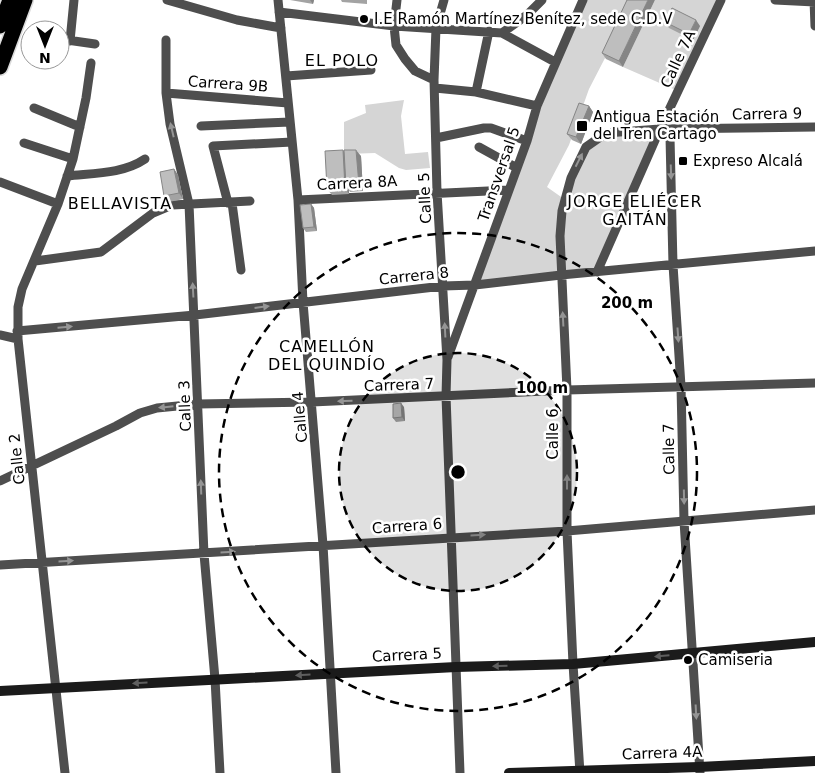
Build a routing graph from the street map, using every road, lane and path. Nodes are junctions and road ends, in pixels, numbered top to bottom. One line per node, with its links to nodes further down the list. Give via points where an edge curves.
1 (10, 0): 14 (highway)
2 (26, 0): 26 (highway)
3 (74, 0): 22 (street)
4 (168, 0): 17 (street, via 237,20)
5 (278, 0): 13 (street, Calle 4)
6 (397, 0): 15 (street)
7 (444, 0): 18 (street, Calle 5)
8 (542, 0): 20 (street)
9 (583, 0): 24 (street, Transversal 5)
10 (721, 0): 39 (street, Calle 7A)
11 (775, 0): 12 (street)
12 (815, 1): 16 (street)
13 (279, 12): 15 (street); 17 (street, Calle 4)
14 (0, 26)
15 (394, 26): 18 (street); 29 (street, via 396,45 405,59 415,71)
16 (815, 26)
17 (281, 28): 28 (street, Calle 4)
18 (436, 28): 19 (street); 29 (street, Calle 5)
19 (489, 31): 20 (street); 30 (street)
20 (502, 33): 24 (street)
21 (166, 40): 31 (street, Calle 3)
22 (70, 41): 23 (street)
23 (95, 44)
24 (555, 62): 33 (street, Transversal 5)
25 (91, 63): 37 (street, Calle 2)
26 (0, 67)
27 (371, 70): 28 (street, Carrera 9B)
28 (286, 76): 32 (street, Calle 4)
29 (435, 84): 30 (street); 40 (street, Calle 5)
30 (476, 92): 33 (street)
31 (166, 93): 32 (street, Carrera 9B); 56 (street, Calle 3, one-way to 31)
32 (288, 103): 35 (street, Calle 4)
33 (537, 106): 41 (street, Transversal 5)
34 (34, 108): 37 (street)
35 (290, 122): 36 (street); 42 (street, Calle 4)
36 (202, 126)
37 (80, 127): 45 (street, Calle 2)
38 (815, 127): 39 (street, Carrera 9)
39 (660, 129): 59 (street, Calle 7, one-way to 59, via 670,137); 61 (street, Calle 7A); 62 (street, Calle 6, one-way to 39, via 562,212 571,178 586,147 606,133)
40 (436, 138): 41 (street, via 492,128); 51 (street, Calle 5)
41 (526, 141): 47 (street, Transversal 5)
42 (292, 142): 52 (street, Calle 4); 54 (street, via 213,146)
43 (24, 143): 45 (street)
44 (479, 147): 47 (street)
45 (73, 159): 48 (street, Calle 2)
46 (145, 159): 48 (street, via 122,169)
47 (517, 168): 50 (street, Transversal 5)
48 (67, 176): 55 (street, Calle 2)
49 (0, 182): 55 (street)
50 (508, 190): 51 (street, Carrera 8A); 63 (street, Transversal 5)
51 (438, 192): 52 (street, Carrera 8A); 64 (street, Calle 5)
52 (298, 200): 65 (street, Calle 4)
53 (250, 201): 54 (street)
54 (230, 203): 56 (street); 60 (street)
55 (58, 204): 58 (street, Calle 2)
56 (189, 204): 58 (street, via 172,205 152,213 101,252); 66 (street, Calle 3, one-way to 56)
57 (815, 251): 59 (street, Carrera 8)
58 (35, 261): 68 (street, Calle 2, via 22,288)
59 (673, 265): 61 (street, Carrera 8); 71 (street, Calle 7, one-way to 71)
60 (241, 270)
61 (597, 272): 62 (street, Carrera 8)
62 (560, 275): 63 (street, Carrera 8); 72 (street, Calle 6, one-way to 62)
63 (475, 285): 64 (street, Carrera 8); 69 (street, Transversal 5)
64 (443, 286): 65 (street, Carrera 8); 69 (street, Calle 5, one-way to 64)
65 (304, 302): 66 (street, Carrera 8, one-way to 65); 74 (street, Calle 4)
66 (195, 315): 68 (street, Carrera 8, one-way to 66); 75 (street, Calle 3)
67 (0, 335): 68 (street, Carrera 8)
68 (17, 335): 76 (street, Calle 2)
69 (447, 360): 73 (street, Calle 5)
70 (815, 382): 71 (street, Carrera 7)
71 (681, 386): 72 (street, Carrera 7); 79 (street, Calle 7, one-way to 79)
72 (566, 390): 73 (street, Carrera 7); 80 (street, Calle 6, one-way to 72)
73 (446, 396): 74 (street, Carrera 7, one-way to 74); 81 (street, Calle 5)
74 (312, 402): 75 (street, Carrera 7); 82 (street, Calle 4)
75 (198, 404): 76 (street, Carrera 7, one-way to 76, via 140,413); 83 (street, Calle 3, one-way to 75)
76 (31, 467): 77 (street, Carrera 7); 84 (street, Calle 2)
77 (0, 481)
78 (815, 510): 79 (street, Carrera 6)
79 (684, 521): 80 (street, Carrera 6); 87 (street, Calle 7)
80 (567, 530): 81 (street, Carrera 6, one-way to 80); 88 (street, Calle 6)
81 (451, 537): 82 (street, Carrera 6); 89 (street, Calle 5)
82 (323, 545): 83 (street, Carrera 6, one-way to 82); 90 (street, Calle 4)
83 (204, 554): 84 (street, Carrera 6, one-way to 83); 91 (street, Calle 3)
84 (42, 563): 85 (street, Carrera 6); 92 (street, Calle 2)
85 (0, 565)
86 (815, 642): 87 (main road, Carrera 5)
87 (692, 653): 88 (main road, Carrera 5, one-way to 88); 95 (street, Calle 7, one-way to 95)
88 (573, 664): 89 (main road, Carrera 5, one-way to 89); 96 (street, Calle 6)
89 (456, 667): 90 (main road, Carrera 5); 100 (street, Calle 5)
90 (330, 674): 91 (main road, Carrera 5, one-way to 91); 99 (street, Calle 4)
91 (216, 679): 92 (main road, Carrera 5, one-way to 92); 98 (street, Calle 3)
92 (55, 688): 93 (main road, Carrera 5); 97 (street, Calle 2)
93 (0, 691)
94 (815, 761): 95 (main road, Carrera 4A)
95 (699, 770): 96 (main road, Carrera 4A)
96 (580, 772): 101 (main road, Carrera 4A)
97 (66, 773)
98 (220, 773)
99 (336, 773)
100 (460, 773)
101 (509, 773)

